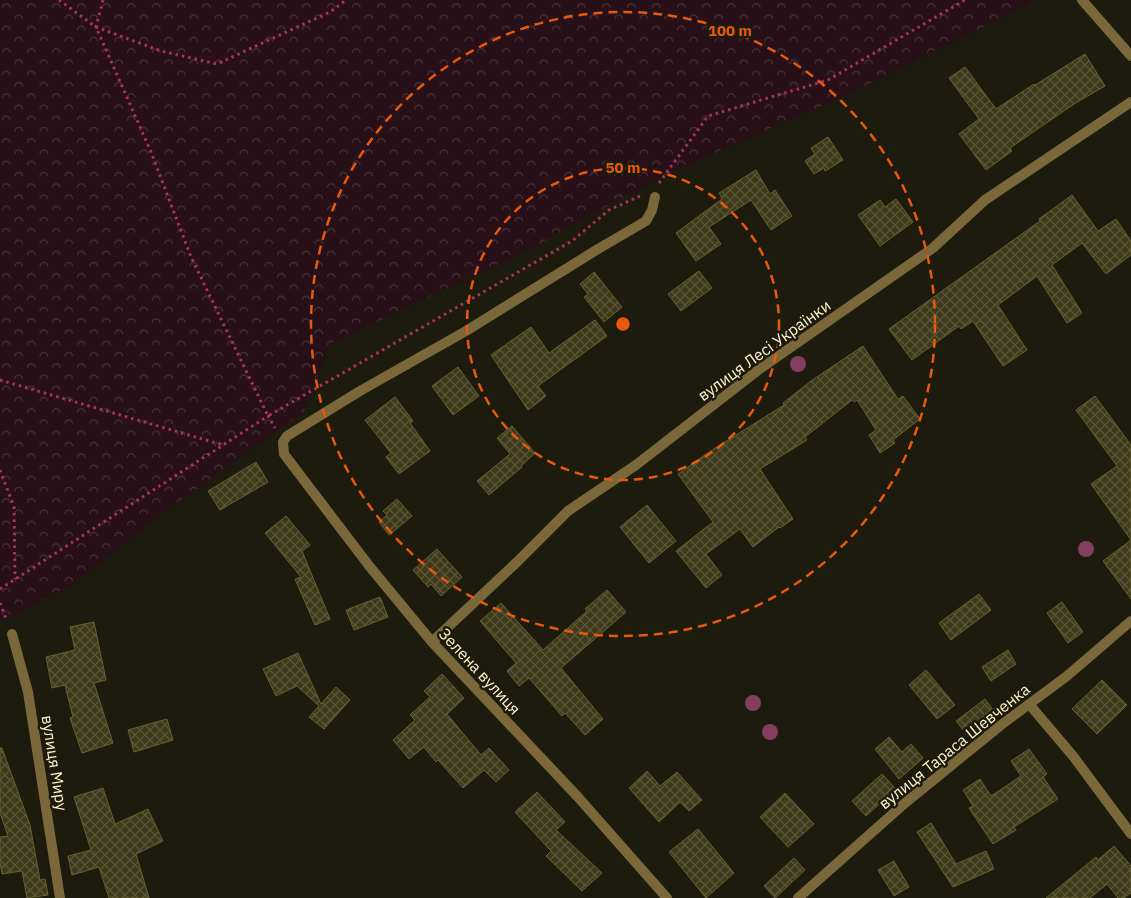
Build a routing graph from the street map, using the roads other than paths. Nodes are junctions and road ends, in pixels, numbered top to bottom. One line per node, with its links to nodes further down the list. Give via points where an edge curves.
1 (1082, 0): 2 (street)
2 (1131, 56)
3 (1131, 102): 7 (street, вулиця Лесі Українки, via 985,200 933,248 757,371 636,465 568,511)
4 (651, 194): 7 (street, Зелена вулиця, via 652,210 646,221 466,331 360,391 287,436 283,442 284,454)
5 (1131, 620): 8 (street, вулиця Тараса Шевченка)
6 (12, 634): 10 (street, вулиця Миру, via 28,692)
7 (432, 642): 11 (street, Зелена вулиця)
8 (1029, 704): 9 (street); 12 (street, вулиця Тараса Шевченка, via 905,803)
9 (1131, 834)
10 (60, 898)
11 (668, 898)
12 (798, 898)

